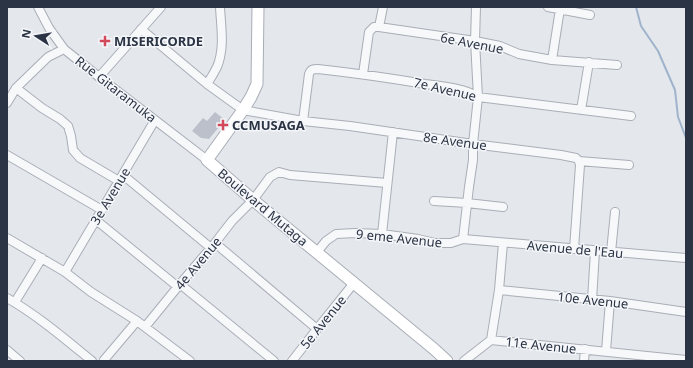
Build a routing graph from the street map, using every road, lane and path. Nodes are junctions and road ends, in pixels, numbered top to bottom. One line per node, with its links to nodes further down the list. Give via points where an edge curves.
1 (38, 7): 13 (street, Rue Gitaramuka, via 48,28)
2 (161, 7): 11 (street)
3 (220, 7): 19 (street, via 220,58)
4 (258, 7): 23 (street, Boulevard Mutaga, via 257,84)
5 (383, 7): 10 (street)
6 (476, 7): 12 (street)
7 (548, 7): 8 (street)
8 (560, 9): 9 (street); 14 (street)
9 (590, 15)
10 (379, 27): 12 (street, 6e Avenue); 17 (street, via 374,27 369,32)
11 (141, 29): 18 (street); 19 (street)
12 (475, 41): 14 (street, 6e Avenue, via 500,46 518,54); 21 (street)
13 (64, 49): 18 (street, Rue Gitaramuka); 20 (street, via 48,57)
14 (552, 60): 15 (street, 6e Avenue)
15 (588, 62): 16 (street, 6e Avenue); 24 (street)
16 (618, 65)
17 (363, 74): 21 (street, 7e Avenue, via 449,88 472,93); 27 (street, 7e Avenue, via 318,69 310,71)
18 (98, 77): 26 (street, Rue Gitaramuka)
19 (208, 84): 23 (street)
20 (16, 88): 22 (street); 34 (street, via 68,126 73,150 80,158)
21 (478, 97): 24 (street, 7e Avenue); 29 (street)
22 (7, 103)
23 (244, 110): 27 (street, 8e Avenue); 31 (street, Boulevard Mutaga)
24 (582, 110): 25 (street, 7e Avenue)
25 (631, 116)
26 (155, 120): 31 (street, Rue Gitaramuka); 34 (street, 3e Avenue)
27 (303, 121): 28 (street, 8e Avenue)
28 (393, 132): 29 (street, 8e Avenue); 35 (street)
29 (473, 144): 32 (street, 8e Avenue, via 561,155); 38 (street)
30 (7, 155): 40 (street)
31 (207, 160): 36 (street, Boulevard Mutaga)
32 (579, 161): 33 (street, 8e Avenue); 48 (street)
33 (629, 164)
34 (121, 178): 40 (street, 3e Avenue); 47 (street)
35 (387, 183): 36 (street, 4e Avenue, via 279,172 270,177); 43 (street)
36 (253, 200): 47 (street, 4e Avenue, via 232,221); 50 (street, Boulevard Mutaga)
37 (434, 201): 38 (street)
38 (467, 203): 39 (street); 45 (street)
39 (503, 207)
40 (102, 210): 42 (street, 3e Avenue)
41 (615, 212): 51 (street)
42 (96, 220): 54 (street, 3e Avenue); 56 (street)
43 (382, 234): 45 (street, 9 eme Avenue, via 435,243); 50 (street, 9 eme Avenue, via 336,234)
44 (7, 238): 52 (street)
45 (463, 240): 46 (street, Avenue de l'Eau)
46 (503, 243): 48 (street, Avenue de l'Eau); 57 (street)
47 (213, 246): 56 (street, 4e Avenue); 64 (street)
48 (574, 249): 49 (street, Avenue de l'Eau)
49 (595, 251): 51 (street, Avenue de l'Eau); 59 (street)
50 (317, 252): 55 (street, Boulevard Mutaga)
51 (611, 252): 53 (street, Avenue de l'Eau)
52 (42, 258): 54 (street); 58 (street)
53 (686, 258)
54 (65, 272): 62 (street)
55 (354, 283): 64 (street, 5e Avenue); 77 (street, Boulevard Mutaga)
56 (179, 285): 63 (street, 4e Avenue); 75 (street)
57 (499, 290): 59 (street, 10e Avenue); 65 (street)
58 (11, 300): 72 (street)
59 (592, 300): 60 (street, 10e Avenue)
60 (610, 302): 61 (street, 10e Avenue); 68 (street)
61 (686, 312)
62 (137, 321): 63 (street); 73 (street)
63 (146, 327): 74 (street)
64 (317, 329): 69 (street, 5e Avenue)
65 (491, 340): 66 (street, 11e Avenue); 78 (street)
66 (585, 349): 68 (street, 11e Avenue); 79 (street)
67 (7, 350): 71 (street)
68 (606, 351): 70 (street, 11e Avenue)
69 (294, 358): 76 (street)
70 (686, 360)
71 (20, 361)
72 (92, 361)
73 (103, 361)
74 (188, 361)
75 (274, 361)
76 (302, 361)
77 (447, 361)
78 (464, 361)
79 (584, 361)

